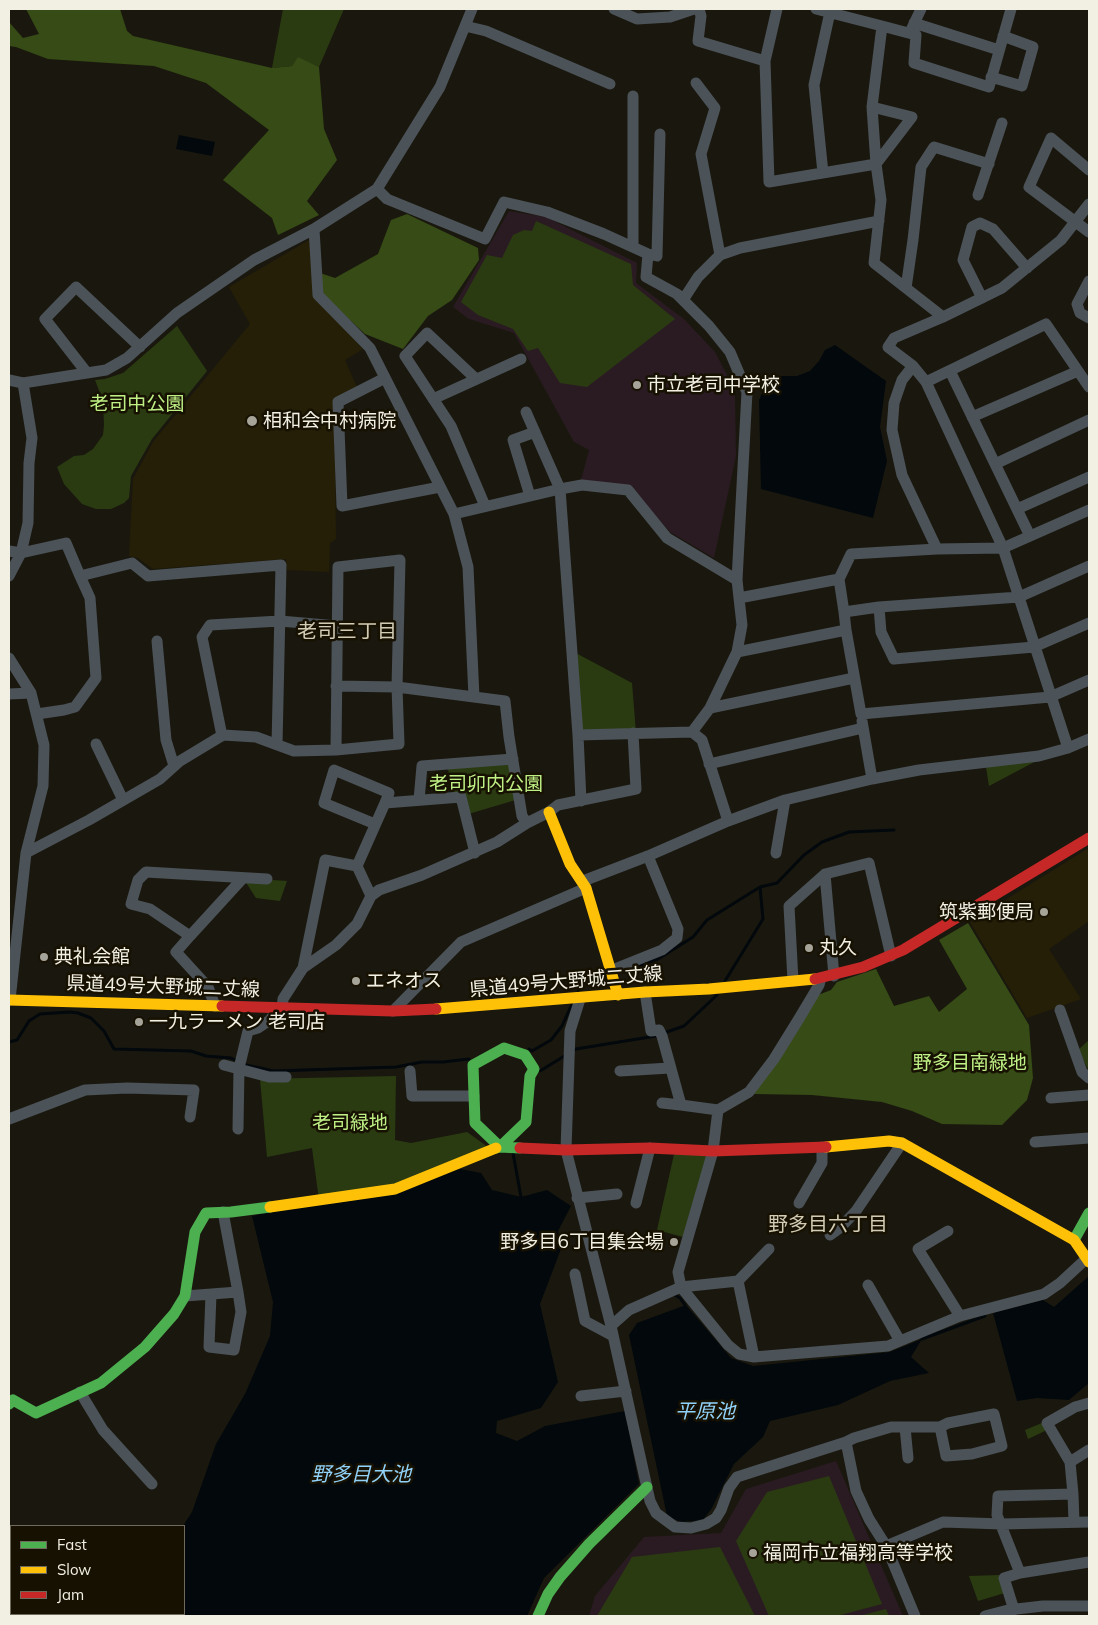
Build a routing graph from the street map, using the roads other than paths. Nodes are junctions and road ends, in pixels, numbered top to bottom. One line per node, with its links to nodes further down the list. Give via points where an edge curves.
1 (472, 9): 10 (street)
2 (614, 9): 3 (street, via 637,19 670,17)
3 (694, 9)
4 (699, 9): 15 (street, via 698,40)
5 (777, 9): 15 (street)
6 (816, 9): 9 (street)
7 (921, 9): 12 (street)
8 (1011, 9): 13 (street)
9 (830, 12): 11 (street); 26 (street, via 814,85)
10 (465, 26): 18 (street, via 486,31); 27 (street, via 440,87)
11 (882, 26): 12 (street); 20 (street)
12 (912, 28): 14 (street); 16 (street, via 916,35 914,63 989,87)
13 (1003, 36): 14 (street); 16 (street, via 1033,47 1022,86)
14 (999, 50): 16 (street)
15 (765, 60): 26 (street, via 769,182)
16 (991, 77)
17 (696, 83): 36 (street, via 714,108 702,154)
18 (610, 84)
19 (633, 96): 34 (street)
20 (872, 107): 23 (street); 23 (street, via 912,117)
21 (1002, 123): 24 (street)
22 (660, 134): 35 (street, via 657,256)
23 (876, 164): 26 (street); 30 (street, via 881,200)
24 (989, 164): 28 (street); 39 (street, via 934,148 921,167)
25 (1089, 170): 31 (street, via 1051,138 1029,187)
26 (823, 173)
27 (377, 188): 32 (street); 34 (street, via 388,199 485,239 504,202 547,212)
28 (978, 195)
29 (1089, 204): 31 (street)
30 (879, 221): 36 (street); 39 (street, via 874,263)
31 (1074, 222): 33 (street); 37 (street, via 1060,240)
32 (314, 229): 44 (street, via 248,265 177,313); 50 (street, via 318,295 370,348)
33 (1089, 232)
34 (633, 247): 35 (street)
35 (648, 254): 41 (street, via 646,277)
36 (720, 254): 41 (street, via 698,277)
37 (1027, 268): 40 (street, via 1002,288); 40 (street, via 993,229 980,223 972,227 963,260)
38 (1089, 281): 43 (street, via 1077,304 1080,313)
39 (906, 288): 42 (street)
40 (982, 298): 42 (street)
41 (683, 300): 79 (street, via 730,352 747,392)
42 (943, 317): 46 (street, via 894,338 888,347)
43 (1089, 318)
44 (140, 346): 49 (street, via 106,370); 49 (street, via 76,287 45,319)
45 (521, 359): 51 (street)
46 (913, 366): 53 (street); 72 (street, via 902,380 894,403 892,430 902,475)
47 (950, 370): 48 (street, via 1046,324); 53 (street); 58 (street)
48 (1078, 371): 55 (street); 58 (street)
49 (87, 373): 54 (street)
50 (385, 378): 63 (street); 63 (street, via 338,402 342,506)
51 (476, 379): 56 (street); 56 (street, via 427,332 405,356)
52 (9, 380): 54 (street)
53 (926, 382): 71 (street)
54 (23, 383): 74 (street, via 32,438 28,523)
55 (1089, 387)
56 (433, 398): 66 (street, via 451,426)
57 (526, 412): 60 (street)
58 (972, 417): 61 (street)
59 (1089, 420): 61 (street)
60 (535, 432): 64 (street); 65 (street, via 511,435)
61 (995, 464): 67 (street)
62 (1089, 477): 67 (street)
63 (440, 487): 69 (street)
64 (560, 489): 65 (street); 79 (street, via 582,486 628,490 667,538); 106 (street)
65 (530, 496): 66 (street)
66 (485, 506): 69 (street)
67 (1017, 509): 70 (street)
68 (1089, 510): 70 (street)
69 (454, 514): 98 (street, via 468,566)
70 (1030, 536): 71 (street)
71 (1003, 548): 72 (street); 80 (street)
72 (937, 549): 78 (street, via 851,554)
73 (9, 551): 74 (street)
74 (21, 553): 76 (street); 77 (street, via 66,543)
75 (1089, 566): 80 (street)
76 (9, 576)
77 (80, 576): 84 (street, via 132,563 148,576 281,565); 101 (street, via 90,598 96,678 75,707)
78 (839, 579): 81 (street); 83 (street)
79 (737, 580): 81 (street)
80 (1019, 596): 82 (street); 89 (street)
81 (739, 598): 90 (street, via 742,625)
82 (879, 606): 83 (street); 89 (street, via 880,632 894,659)
83 (844, 612): 87 (street)
84 (280, 621): 86 (street); 107 (street, via 210,625 202,637); 110 (street)
85 (1089, 623): 89 (street)
86 (337, 626): 94 (street); 95 (street, via 338,567 400,560)
87 (846, 630): 90 (street); 92 (street)
88 (157, 641): 115 (street, via 166,740)
89 (1034, 647): 99 (street)
90 (737, 652): 100 (street)
91 (9, 658): 96 (street)
92 (854, 678): 100 (street); 102 (street)
93 (1089, 680): 99 (street)
94 (336, 686): 95 (street); 112 (street)
95 (397, 688): 98 (street); 112 (street, via 399,744)
96 (31, 693): 97 (street); 101 (street)
97 (9, 694)
98 (474, 697): 113 (street, via 505,701)
99 (1050, 697): 102 (street); 111 (street)
100 (710, 708): 104 (street)
101 (37, 714): 127 (street, via 44,745 43,786)
102 (861, 714): 103 (street)
103 (863, 728): 114 (street); 116 (street)
104 (692, 732): 105 (street); 114 (street, via 702,740)
105 (633, 733): 106 (street); 119 (street, via 636,789)
106 (578, 735): 119 (street)
107 (222, 736): 110 (street, via 256,737); 115 (street)
108 (1089, 739): 111 (street)
109 (96, 744): 117 (street)
110 (277, 744): 112 (street, via 294,751)
111 (1068, 748): 116 (street, via 1039,756)
112 (336, 750)
113 (513, 759): 118 (street, via 422,766); 124 (street, via 522,816)
114 (709, 764): 123 (street)
115 (174, 766): 117 (street, via 160,779)
116 (872, 778): 120 (street)
117 (123, 800): 127 (street)
118 (419, 800): 121 (street); 128 (street, via 461,797)
119 (581, 800): 122 (street, via 558,805)
120 (785, 800): 123 (street); 129 (street)
121 (385, 803): 125 (street); 125 (street, via 389,793 334,770 324,803)
122 (549, 812): 124 (street); 135 (street, via 570,864)
123 (728, 821): 130 (street)
124 (527, 823): 128 (street)
125 (375, 824): 131 (street)
126 (1089, 838): 138 (street, 県道49号大野城二丈線)
127 (26, 853): 147 (street)
128 (475, 853): 136 (street)
129 (776, 853)
130 (648, 856): 135 (street); 140 (street, via 678,929 677,938 662,950)
131 (357, 866): 136 (street); 139 (street, via 325,860)
132 (825, 874): 138 (street, via 869,863); 141 (street); 143 (street, via 789,906)
133 (243, 878): 134 (street); 137 (street); 137 (street, via 146,872 138,880 131,904 150,909)
134 (268, 879)
135 (585, 885): 140 (street); 151 (street, via 461,942)
136 (371, 896): 139 (street, via 357,924 336,945)
137 (190, 936): 148 (street, via 176,952 208,987)
138 (891, 956): 141 (street, 県道49号大野城二丈線)
139 (303, 968): 149 (street)
140 (613, 974): 145 (street)
141 (834, 976): 142 (street, 県道49号大野城二丈線)
142 (821, 978): 143 (street, 県道49号大野城二丈線); 164 (street, via 785,1042 749,1092)
143 (793, 981): 144 (street, 県道49号大野城二丈線)
144 (645, 992): 145 (street, 県道49号大野城二丈線); 154 (street, via 651,1031 660,1033)
145 (618, 995): 146 (street, 県道49号大野城二丈線)
146 (574, 999): 151 (street, 県道49号大野城二丈線); 174 (street)
147 (9, 1000): 148 (street, 県道49号大野城二丈線)
148 (215, 1006): 149 (street, 県道49号大野城二丈線)
149 (279, 1009): 151 (street, 県道49号大野城二丈線); 152 (street, via 270,1020 248,1031)
150 (1060, 1010): 158 (street, via 1082,1072)
151 (393, 1011)
152 (240, 1063): 153 (street); 157 (street, via 269,1077); 167 (street)
153 (224, 1065)
154 (670, 1068): 156 (street); 163 (street)
155 (410, 1071): 160 (street, via 412,1096)
156 (620, 1071)
157 (286, 1077)
158 (1089, 1078)
159 (1089, 1094): 161 (street)
160 (474, 1096): 172 (street, via 475,1122); 172 (street, via 473,1065 504,1048 525,1055 534,1069 530,1076 526,1122)
161 (1051, 1098)
162 (662, 1103): 163 (street)
163 (681, 1105): 164 (street)
164 (718, 1110): 175 (street)
165 (190, 1117): 166 (street, via 194,1090 127,1088 86,1090)
166 (9, 1118)
167 (238, 1128)
168 (1089, 1138): 169 (street)
169 (1035, 1142)
170 (902, 1143): 171 (street, via 888,1141); 183 (street, via 856,1210); 184 (street)
171 (822, 1146): 175 (street); 179 (street, via 822,1163)
172 (500, 1147): 174 (street); 180 (street, via 396,1189)
173 (650, 1148): 174 (street); 175 (street); 178 (street)
174 (566, 1150): 177 (street)
175 (713, 1151): 190 (street, via 678,1272)
176 (617, 1194): 177 (street)
177 (577, 1198): 195 (street)
178 (636, 1203)
179 (799, 1203)
180 (223, 1212): 191 (street); 193 (street, via 206,1213 195,1232)
181 (1089, 1213): 184 (street)
182 (948, 1231): 194 (street, via 918,1248)
183 (830, 1235)
184 (1074, 1240): 186 (street)
185 (770, 1249): 188 (street)
186 (1088, 1261): 194 (street, via 1044,1294)
187 (575, 1274): 195 (street, via 585,1321)
188 (738, 1281): 190 (street); 197 (street)
189 (868, 1285): 196 (street)
190 (681, 1286): 195 (street, via 629,1310); 197 (street, via 728,1345 739,1354)
191 (238, 1292): 192 (street); 192 (street, via 241,1312 234,1350 209,1347)
192 (211, 1294): 193 (street)
193 (185, 1296): 199 (street, via 145,1347 101,1382)
194 (960, 1316): 196 (street)
195 (612, 1331): 198 (street)
196 (900, 1341): 197 (street, via 888,1346)
197 (754, 1357)
198 (626, 1391): 200 (street); 210 (street)
199 (80, 1392): 202 (street, via 36,1412 13,1400); 209 (street, via 103,1430)
200 (581, 1396)
201 (1089, 1403): 208 (street, via 1047,1423)
202 (9, 1404)
203 (905, 1427): 204 (street); 205 (street, via 891,1427); 207 (street)
204 (940, 1427): 204 (street, via 946,1456 972,1454 1002,1446 994,1414)
205 (846, 1442): 210 (street, via 737,1477 716,1518 691,1528 675,1526 660,1517 650,1501); 215 (street, via 856,1491)
206 (1089, 1450): 208 (street)
207 (908, 1458)
208 (1070, 1462): 211 (street)
209 (152, 1484)
210 (647, 1487): 221 (street, via 560,1577)
211 (1073, 1494): 212 (street); 214 (street, via 998,1496 997,1515)
212 (1074, 1522): 213 (street); 214 (street)
213 (1089, 1522)
214 (1002, 1524): 215 (street, via 943,1522); 217 (street)
215 (886, 1546): 222 (street)
216 (1089, 1562): 217 (street)
217 (1020, 1573): 220 (street, via 1004,1578)
218 (1076, 1606): 219 (street); 220 (street); 224 (street)
219 (1089, 1606)
220 (1014, 1610): 223 (street)
221 (538, 1616)
222 (915, 1616)
223 (985, 1616)
224 (1064, 1616)

